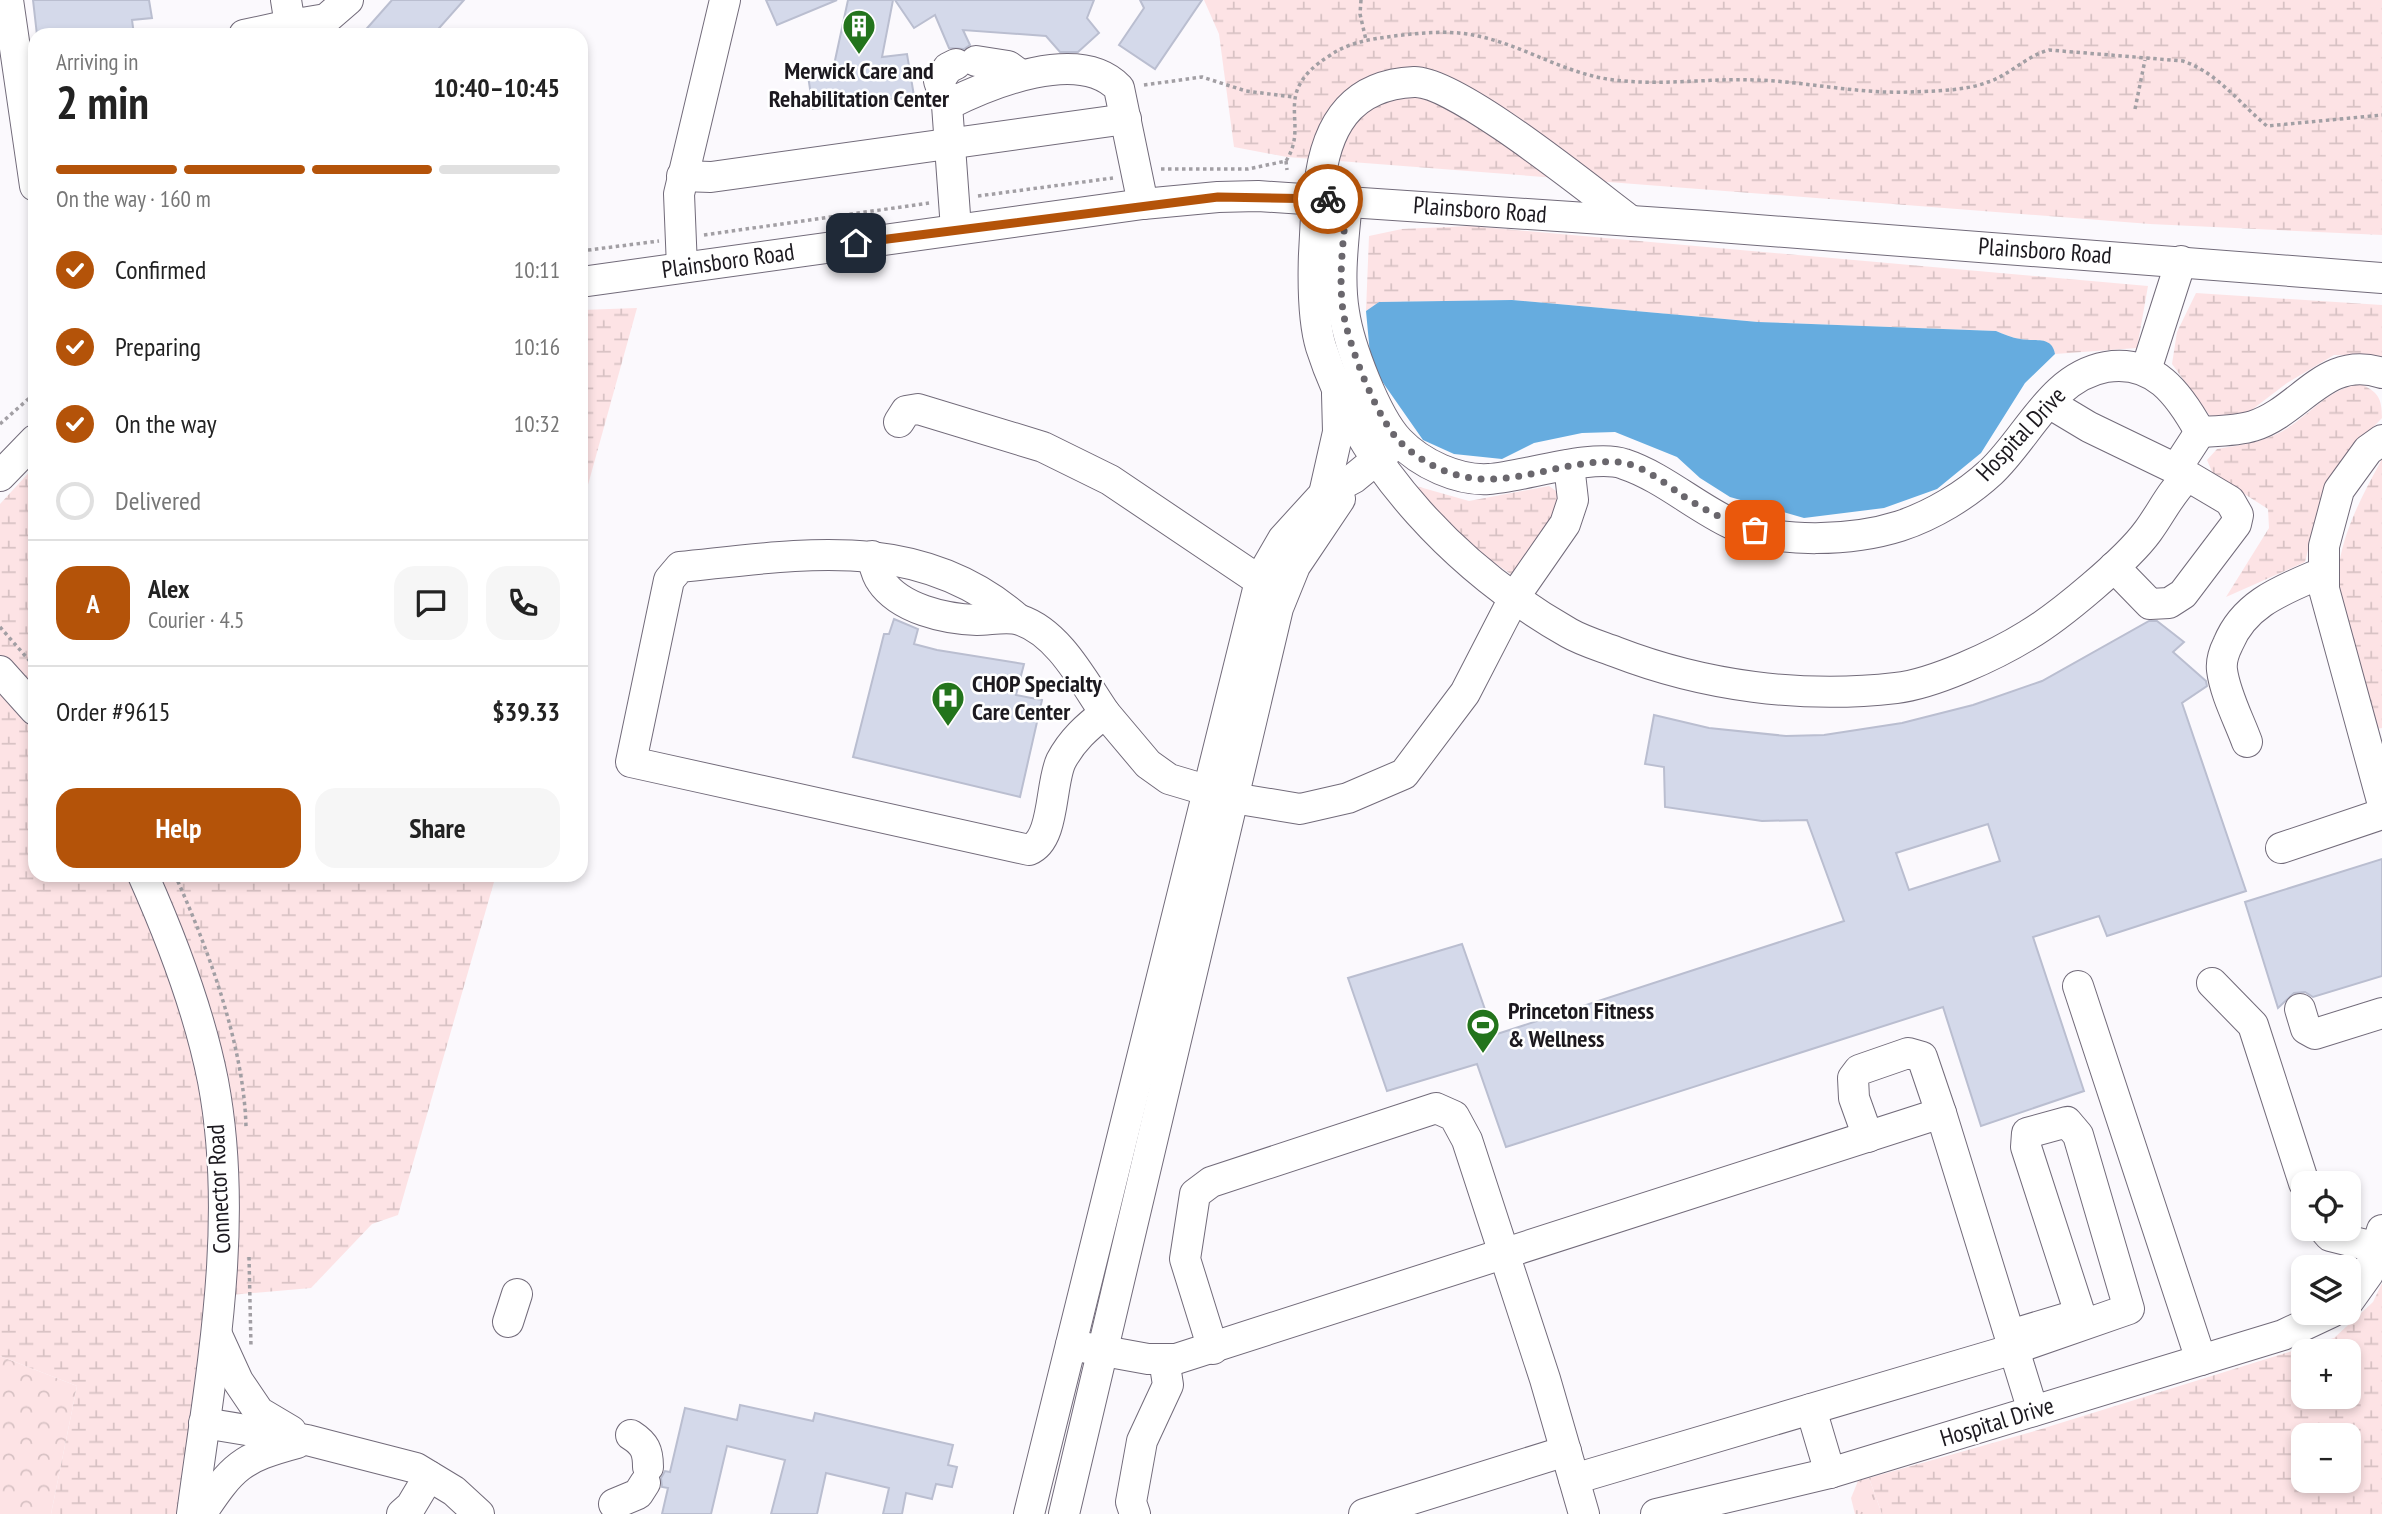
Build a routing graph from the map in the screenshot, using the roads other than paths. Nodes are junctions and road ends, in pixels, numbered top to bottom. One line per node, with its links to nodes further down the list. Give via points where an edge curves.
1 (8, 0): 9 (street)
2 (348, 0): 4 (street, via 327,19)
3 (725, 0): 11 (street)
4 (288, 20): 5 (street)
5 (265, 28)
6 (1019, 74): 7 (street); 7 (street, via 1008,66 966,62 948,68 939,82); 8 (street, via 1080,72 1108,79 1119,88)
7 (947, 105): 10 (street)
8 (1126, 119): 10 (street); 14 (street)
9 (28, 138)
10 (948, 145): 11 (street, via 712,177); 16 (street)
11 (682, 176): 18 (street, via 677,211)
12 (1317, 198): 13 (street, Plainsboro Road); 14 (street, Plainsboro Road, via 1218,197); 15 (street, via 1322,159 1340,116 1386,85 1419,82 1467,102); 23 (street, via 1315,305 1320,343)
13 (1347, 200): 15 (street, Plainsboro Road); 29 (street, via 1342,289 1350,342)
14 (1143, 204): 16 (street, Plainsboro Road)
15 (1630, 221): 17 (street, Plainsboro Road)
16 (956, 229): 18 (street, Plainsboro Road)
17 (2180, 261): 19 (street, Plainsboro Road); 21 (street)
18 (682, 267): 20 (street, Plainsboro Road)
19 (2382, 278)
20 (588, 281)
21 (2146, 370): 24 (street, Hospital Drive, via 2131,364 2079,374); 26 (street, via 2176,396)
22 (2382, 373): 26 (street, via 2340,372 2325,377 2254,426)
23 (1337, 387): 29 (street); 34 (street, via 1338,432)
24 (2049, 403): 30 (street, Hospital Drive, via 1992,471 1944,506 1901,526 1847,538 1776,535 1734,524 1659,478 1620,462); 31 (street)
25 (899, 422): 38 (street, via 906,411 918,408 1043,447 1110,480)
26 (2200, 432): 31 (street)
27 (2382, 440): 37 (street, via 2368,450 2339,490 2324,546)
28 (28, 447): 32 (street)
29 (1389, 449): 30 (street, Hospital Drive, via 1457,477 1489,479); 33 (street); 39 (street, via 1406,499 1472,567)
30 (1569, 465): 39 (street, via 1573,500 1565,524)
31 (2182, 473): 36 (street, via 2147,533); 36 (street, via 2230,501 2238,515 2236,524 2183,594 2169,603 2150,604)
32 (0, 476)
33 (1354, 478): 34 (street); 45 (street, via 1294,566)
34 (1324, 494): 38 (street, via 1283,539)
35 (872, 556): 40 (street, via 923,567 991,595); 40 (street, via 879,580 898,599 933,613 974,620); 43 (street, via 813,553 680,567 669,580 631,762 1029,850 1038,847 1045,834 1060,763 1073,741)
36 (2114, 567): 39 (street, via 2031,634 1979,661 1900,688 1816,691 1739,686 1664,671 1571,634)
37 (2324, 572): 44 (street, via 2251,609 2230,638 2221,670); 46 (street, via 2324,589)
38 (1260, 581): 45 (street)
39 (1515, 596): 45 (street, via 1465,693 1404,774 1348,798 1300,809)
40 (1018, 619): 43 (street, via 1052,640)
41 (2, 674): 42 (street)
42 (28, 702)
43 (1105, 713): 45 (street, via 1148,764 1169,779)
44 (2247, 742)
45 (1220, 795): 50 (street)
46 (2382, 801)
47 (2382, 814): 48 (street)
48 (2281, 848)
49 (146, 882): 63 (street, Connector Road, via 191,998 213,1082 223,1183 223,1279)
50 (1197, 890): 65 (street, via 1114,1170); 67 (street, via 1143,1181)
51 (2212, 983): 57 (street, via 2253,1025)
52 (2078, 986): 69 (street)
53 (2300, 1009): 54 (street, via 2306,1029 2315,1034)
54 (2382, 1013)
55 (1941, 1113): 56 (street); 56 (street, via 1922,1056 1908,1053 1859,1070 1853,1078 1854,1098); 64 (street)
56 (1868, 1137): 60 (street)
57 (2300, 1171)
58 (2361, 1240): 59 (street)
59 (2380, 1242): 61 (street)
60 (1504, 1255): 66 (street); 66 (street, via 1467,1140 1454,1116 1436,1108 1404,1118 1211,1181 1195,1194 1185,1259); 75 (street)
61 (2361, 1284)
62 (2304, 1325): 69 (street, Hospital Drive)
63 (216, 1335): 72 (street, Connector Road); 74 (street, via 259,1412)
64 (2012, 1342): 64 (street, via 2129,1309 2078,1135 2067,1122 2027,1133 2026,1147 2080,1314); 70 (street); 71 (street)
65 (1071, 1345): 67 (street); 83 (street)
66 (1213, 1349): 68 (street)
67 (1103, 1352): 68 (street); 84 (street)
68 (1164, 1359): 85 (street, via 1168,1385 1142,1441 1131,1502)
69 (2201, 1360): 71 (street, Hospital Drive)
70 (1811, 1409): 75 (street); 76 (street)
71 (2033, 1411): 76 (street, Hospital Drive)
72 (204, 1423): 74 (street); 79 (street, Connector Road)
73 (631, 1435): 78 (street, via 648,1452 647,1475 638,1494)
74 (307, 1440): 77 (street, via 416,1468); 80 (street, via 247,1460 228,1474)
75 (1570, 1465): 86 (street); 87 (street)
76 (1830, 1473): 88 (street, Hospital Drive)
77 (429, 1476): 81 (street); 82 (street)
78 (614, 1504)
79 (192, 1514)
80 (201, 1514)
81 (402, 1514)
82 (479, 1514)
83 (1029, 1514)
84 (1064, 1514)
85 (1135, 1514)
86 (1364, 1514)
87 (1584, 1514)
88 (1656, 1514)

